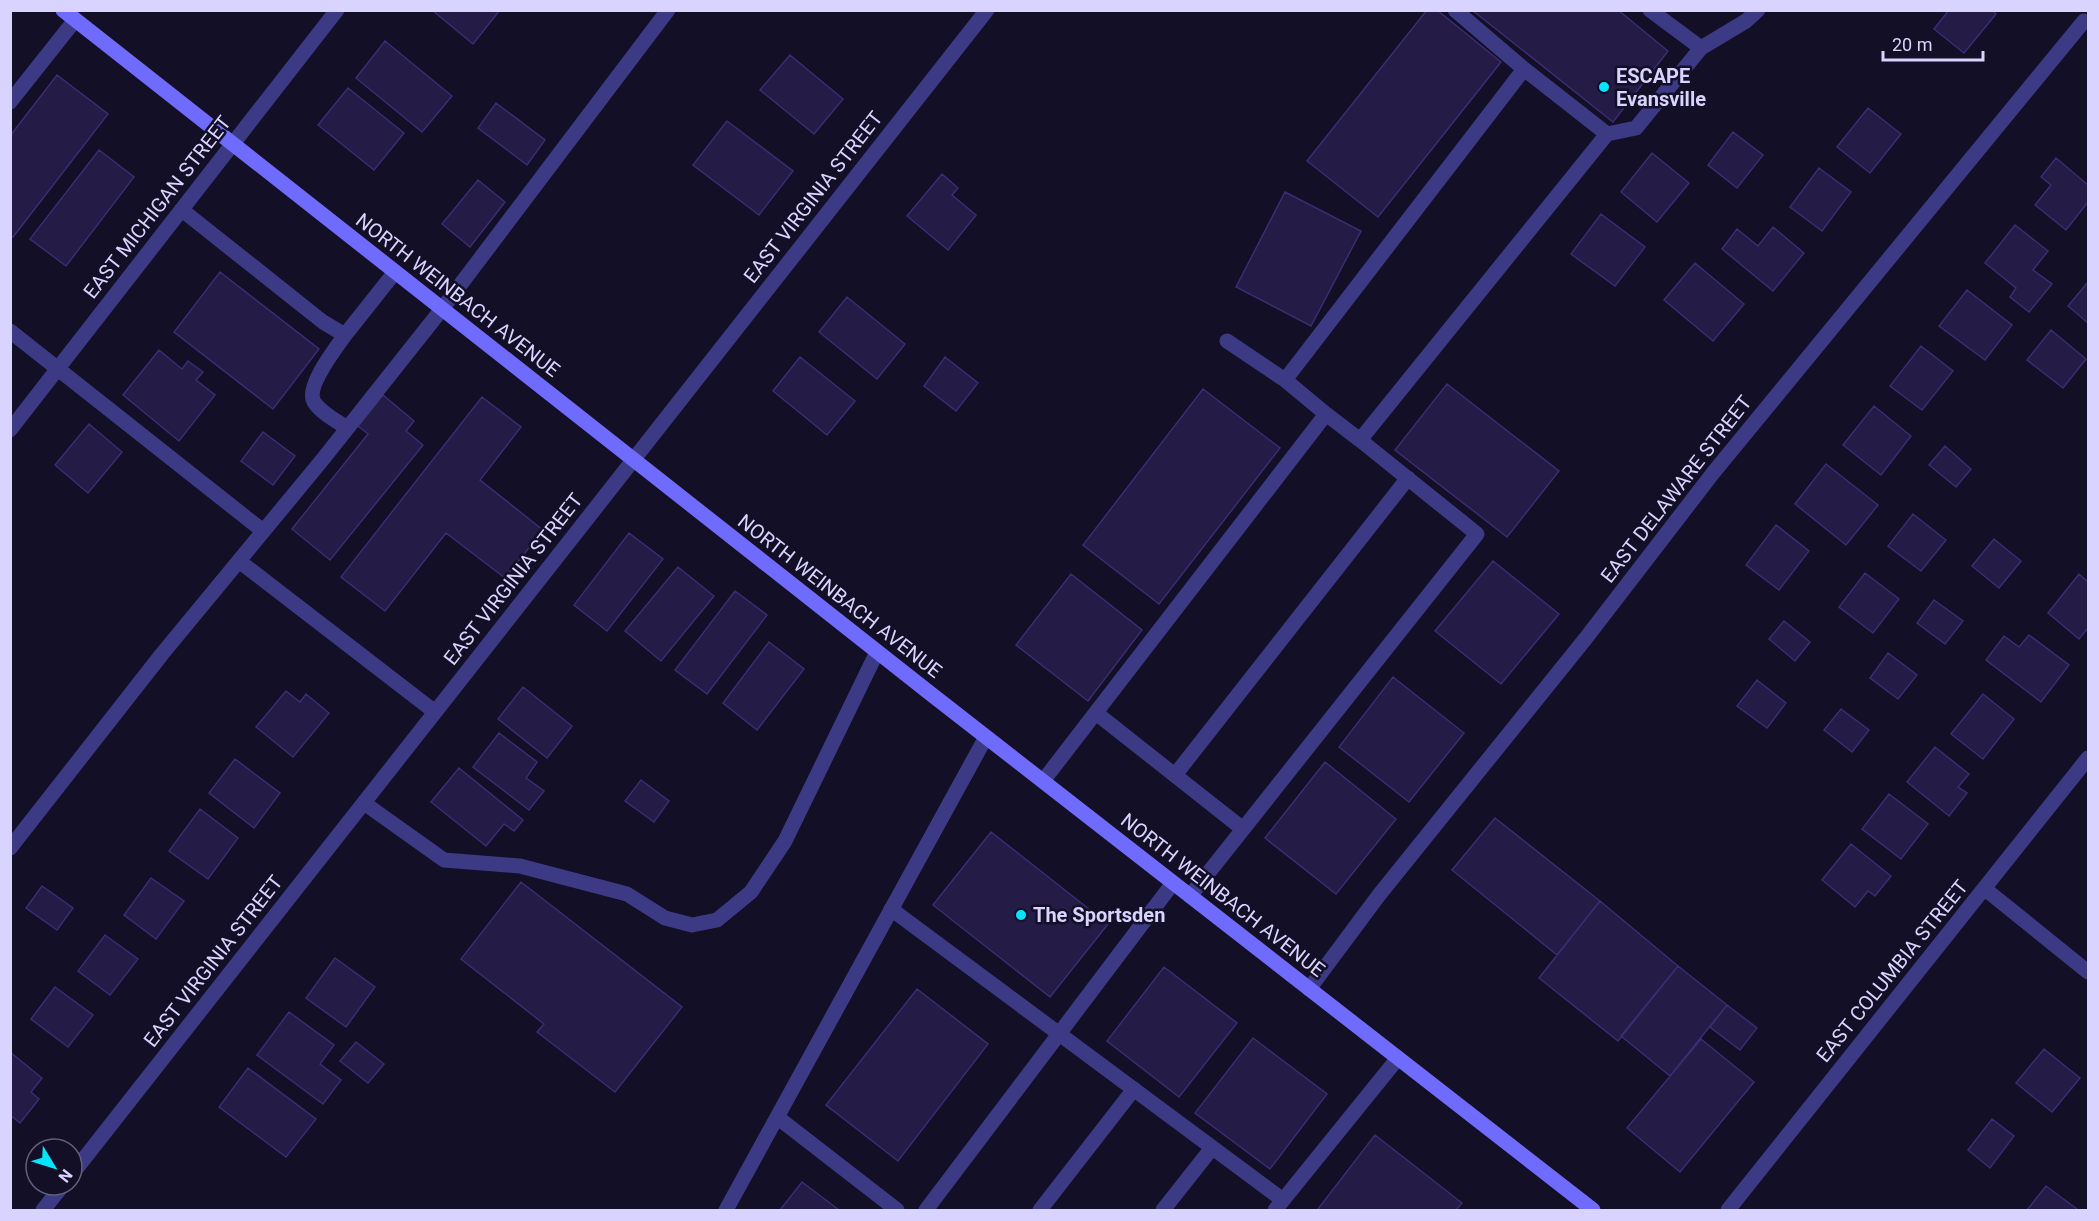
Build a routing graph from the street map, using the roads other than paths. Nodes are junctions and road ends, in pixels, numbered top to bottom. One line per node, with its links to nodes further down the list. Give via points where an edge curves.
1 (337, 10): 14 (street, EAST MICHIGAN STREET)
2 (668, 10): 17 (street)
3 (987, 10): 27 (street, EAST VIRGINIA STREET)
4 (1455, 10): 11 (street)
5 (1650, 10): 10 (street)
6 (1758, 10): 10 (street)
7 (2071, 10): 9 (street)
8 (69, 15): 12 (street); 14 (main road, NORTH WEINBACH AVENUE)
9 (2086, 22): 46 (street, EAST DELAWARE STREET, via 1713,473)
10 (1701, 48): 13 (street, via 1636,128)
11 (1524, 69): 13 (street); 22 (street)
12 (10, 102)
13 (1607, 134): 26 (street)
14 (233, 144): 15 (street, EAST MICHIGAN STREET); 16 (main road, NORTH WEINBACH AVENUE)
15 (182, 210): 19 (street, via 323,322); 21 (street, EAST MICHIGAN STREET)
16 (395, 272): 17 (main road, NORTH WEINBACH AVENUE); 19 (street)
17 (442, 309): 24 (street); 27 (main road, NORTH WEINBACH AVENUE)
18 (10, 331): 21 (street)
19 (345, 335): 24 (street, via 312,388 312,399)
20 (1227, 341): 22 (street)
21 (58, 369): 25 (street, EAST MICHIGAN STREET); 29 (street)
22 (1285, 380): 23 (street)
23 (1326, 414): 26 (street); 33 (street)
24 (347, 428): 29 (street)
25 (10, 430)
26 (1360, 440): 28 (street)
27 (633, 460): 31 (main road, NORTH WEINBACH AVENUE); 32 (street, EAST VIRGINIA STREET)
28 (1408, 478): 36 (street); 39 (street, via 1477,534)
29 (263, 531): 30 (street)
30 (239, 561): 32 (street); 40 (street)
31 (877, 652): 34 (main road, NORTH WEINBACH AVENUE); 38 (street, via 785,841 751,892 717,920 692,925 665,918 627,894 520,866 444,860)
32 (435, 712): 38 (street, EAST VIRGINIA STREET)
33 (1096, 713): 36 (street); 37 (street)
34 (986, 737): 37 (main road, NORTH WEINBACH AVENUE); 44 (street)
35 (2088, 758): 42 (street, EAST COLUMBIA STREET)
36 (1175, 775): 39 (street)
37 (1043, 781): 41 (main road, NORTH WEINBACH AVENUE)
38 (364, 803): 52 (street, EAST VIRGINIA STREET)
39 (1243, 829): 43 (street)
40 (10, 848)
41 (1173, 883): 43 (main road, NORTH WEINBACH AVENUE); 47 (street)
42 (1985, 889): 45 (street); 62 (street, EAST COLUMBIA STREET)
43 (1190, 896): 46 (main road, NORTH WEINBACH AVENUE)
44 (891, 909): 47 (street); 50 (street)
45 (2088, 972)
46 (1309, 989): 48 (main road, NORTH WEINBACH AVENUE)
47 (1060, 1035): 49 (street); 58 (street)
48 (1398, 1058): 54 (street); 61 (main road, NORTH WEINBACH AVENUE)
49 (1134, 1089): 51 (street); 59 (street)
50 (777, 1117): 56 (street); 57 (street)
51 (1212, 1148): 54 (street); 60 (street)
52 (84, 1159)
53 (53, 1197): 55 (street)
54 (1279, 1205)
55 (43, 1210)
56 (726, 1210)
57 (897, 1210)
58 (926, 1210)
59 (1040, 1210)
60 (1162, 1210)
61 (1593, 1210)
62 (1728, 1210)

